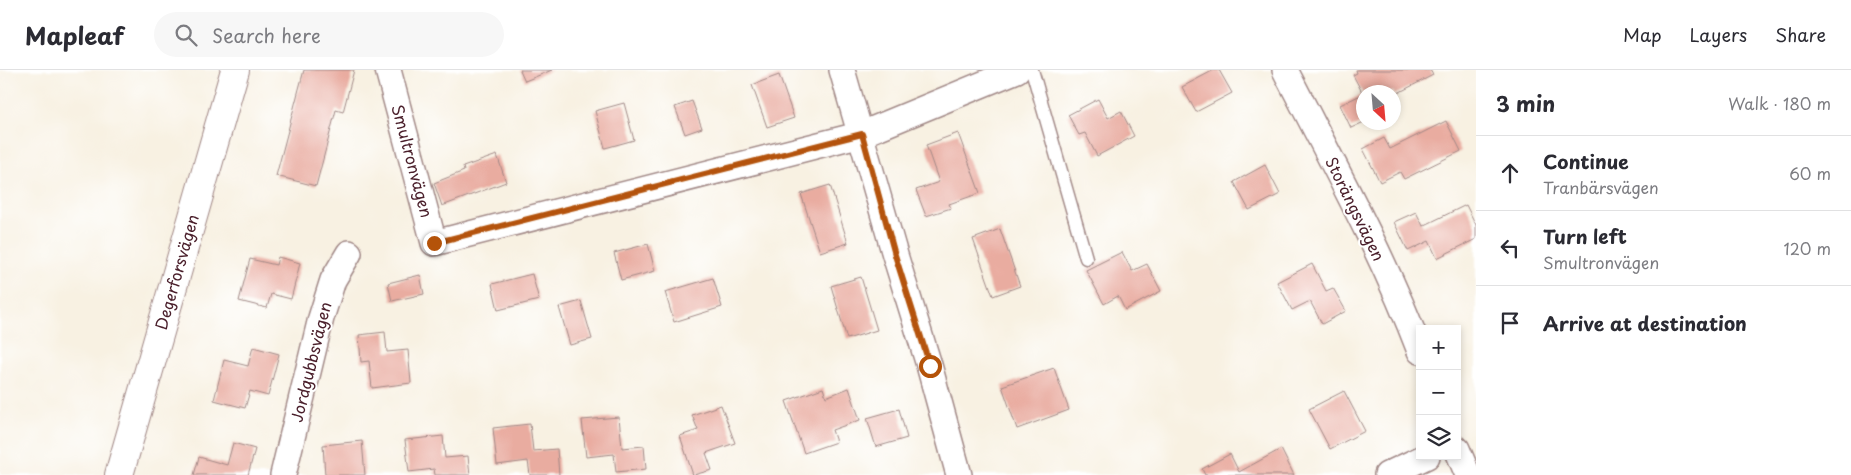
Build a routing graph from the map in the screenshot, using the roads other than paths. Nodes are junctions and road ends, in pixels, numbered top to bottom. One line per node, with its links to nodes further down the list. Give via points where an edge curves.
1 (235, 70): 13 (main road, Degerforsvägen)
2 (388, 70): 7 (street, Smultronvägen, via 434,243)
3 (842, 70): 7 (street)
4 (1017, 70): 7 (street, Smultronvägen)
5 (1032, 70): 9 (lane)
6 (1286, 70): 10 (street, Storängsvägen, via 1367,231)
7 (862, 134): 15 (street)
8 (349, 252): 14 (street, Jordgubbsvägen, via 333,280 326,303)
9 (1086, 258)
10 (1416, 340)
11 (1461, 458): 17 (street)
12 (1419, 460): 16 (street)
13 (119, 475)
14 (283, 475)
15 (959, 475)
16 (1387, 475)
17 (1468, 475)

